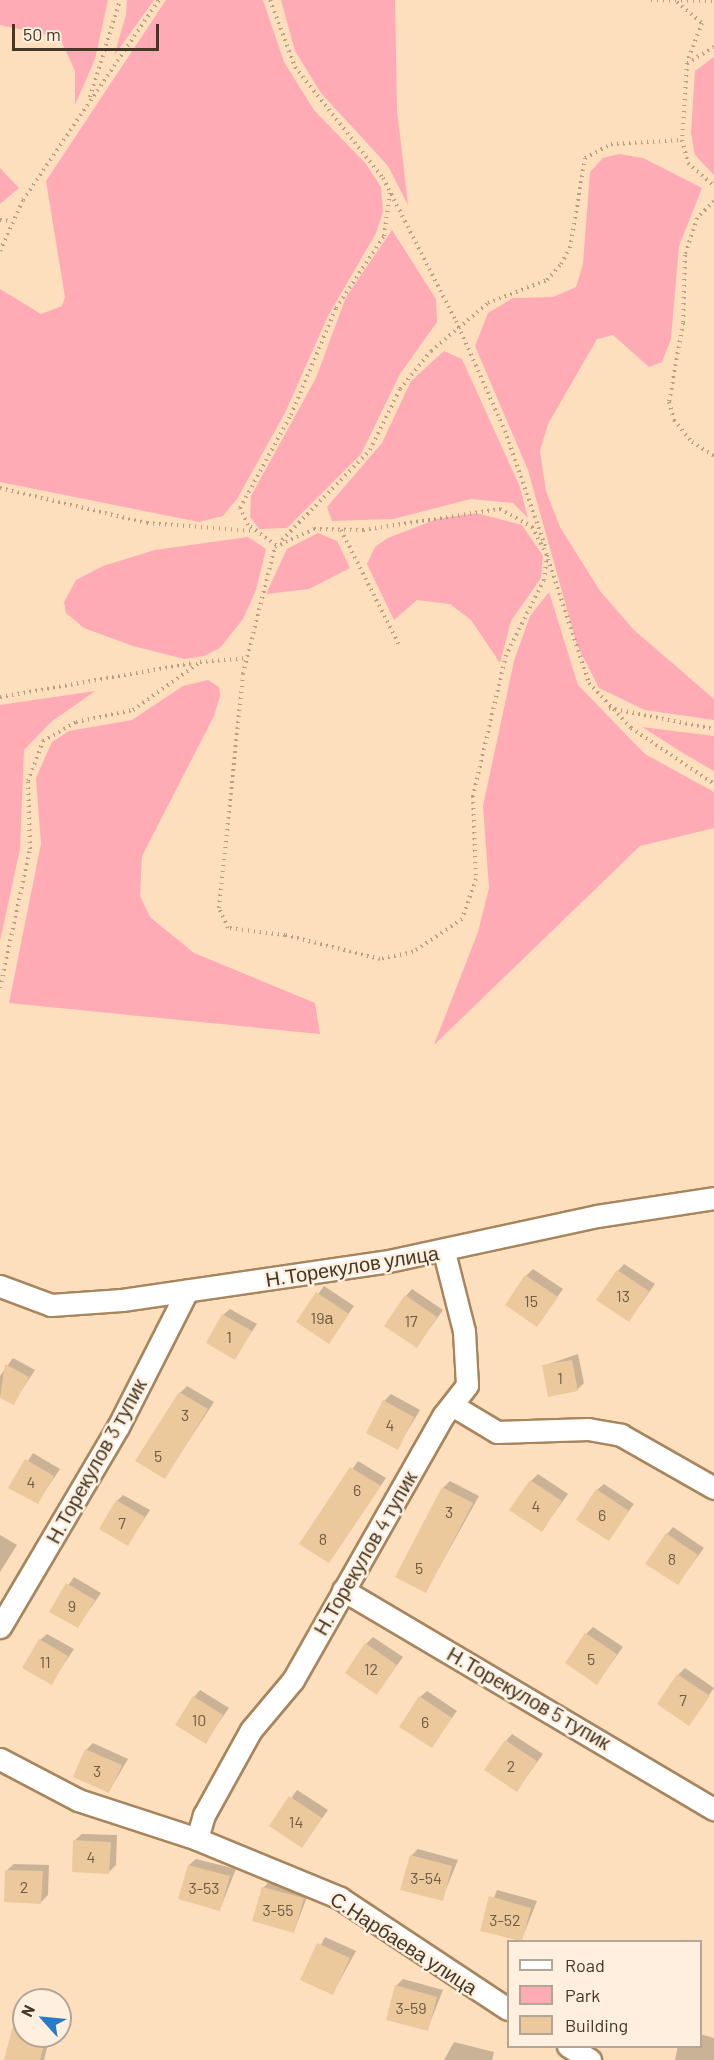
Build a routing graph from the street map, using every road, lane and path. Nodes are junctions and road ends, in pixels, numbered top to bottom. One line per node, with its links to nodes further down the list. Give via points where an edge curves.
1 (120, 0): 9 (path)
2 (159, 0): 9 (path)
3 (270, 0): 12 (path, via 280,33 311,94 369,158)
4 (651, 0): 5 (path)
5 (676, 2): 6 (path); 8 (path, via 702,23)
6 (714, 2)
7 (714, 47): 8 (path)
8 (687, 63): 10 (path)
9 (87, 106): 15 (path)
10 (682, 140): 11 (path, via 688,163); 17 (path, via 595,149 579,176 577,216 561,264 547,280 488,303)
11 (714, 186)
12 (390, 192): 17 (path); 21 (path, via 384,236 336,309 291,415 244,495 242,517)
13 (714, 201): 18 (path, via 697,218 685,255 683,323 669,402 674,420 692,442)
14 (0, 220): 15 (path)
15 (11, 221): 16 (path)
16 (0, 251)
17 (458, 327): 22 (path, via 410,374 370,450); 23 (path, via 524,481)
18 (714, 456)
19 (0, 488): 21 (path, via 147,523)
20 (340, 529): 22 (path, via 314,529); 23 (path, via 500,509 532,527); 24 (path)
21 (255, 531): 22 (path)
22 (275, 547): 25 (path)
23 (547, 555): 25 (path, via 544,580 506,655 473,796 471,901 462,919 413,952 380,959 358,957 285,935 240,932 221,919); 28 (path, via 577,657)
24 (400, 647)
25 (247, 658): 26 (path)
26 (200, 662): 27 (path); 31 (path, via 133,710 76,722 43,741 28,781 30,849)
27 (0, 697)
28 (608, 707): 29 (path); 30 (path, via 658,749)
29 (714, 729)
30 (714, 784)
31 (0, 988)
32 (709, 1199): 33 (street, Н.Торекулов улица, via 597,1216)
33 (444, 1251): 35 (street, Н.Торекулов улица); 36 (street, Н.Торекулов 4 тупик, via 464,1331 467,1385)
34 (0, 1286): 35 (street, Н.Торекулов улица, via 51,1305)
35 (187, 1291): 39 (street, Н.Торекулов 3 тупик, via 118,1427)
36 (452, 1405): 37 (street, via 497,1432 588,1429 621,1435); 38 (street, Н.Торекулов 4 тупик)
37 (714, 1488)
38 (343, 1590): 41 (street, Н.Торекулов 5 тупик); 42 (street, Н.Торекулов 4 тупик, via 293,1680 251,1730 204,1815)
39 (0, 1627)
40 (0, 1759): 42 (street, С.Нарбаева улица, via 78,1800)
41 (714, 1809)
42 (197, 1839): 43 (street, С.Нарбаева улица, via 340,1898)
43 (507, 2008)
44 (571, 2048): 45 (street)
45 (590, 2060)

